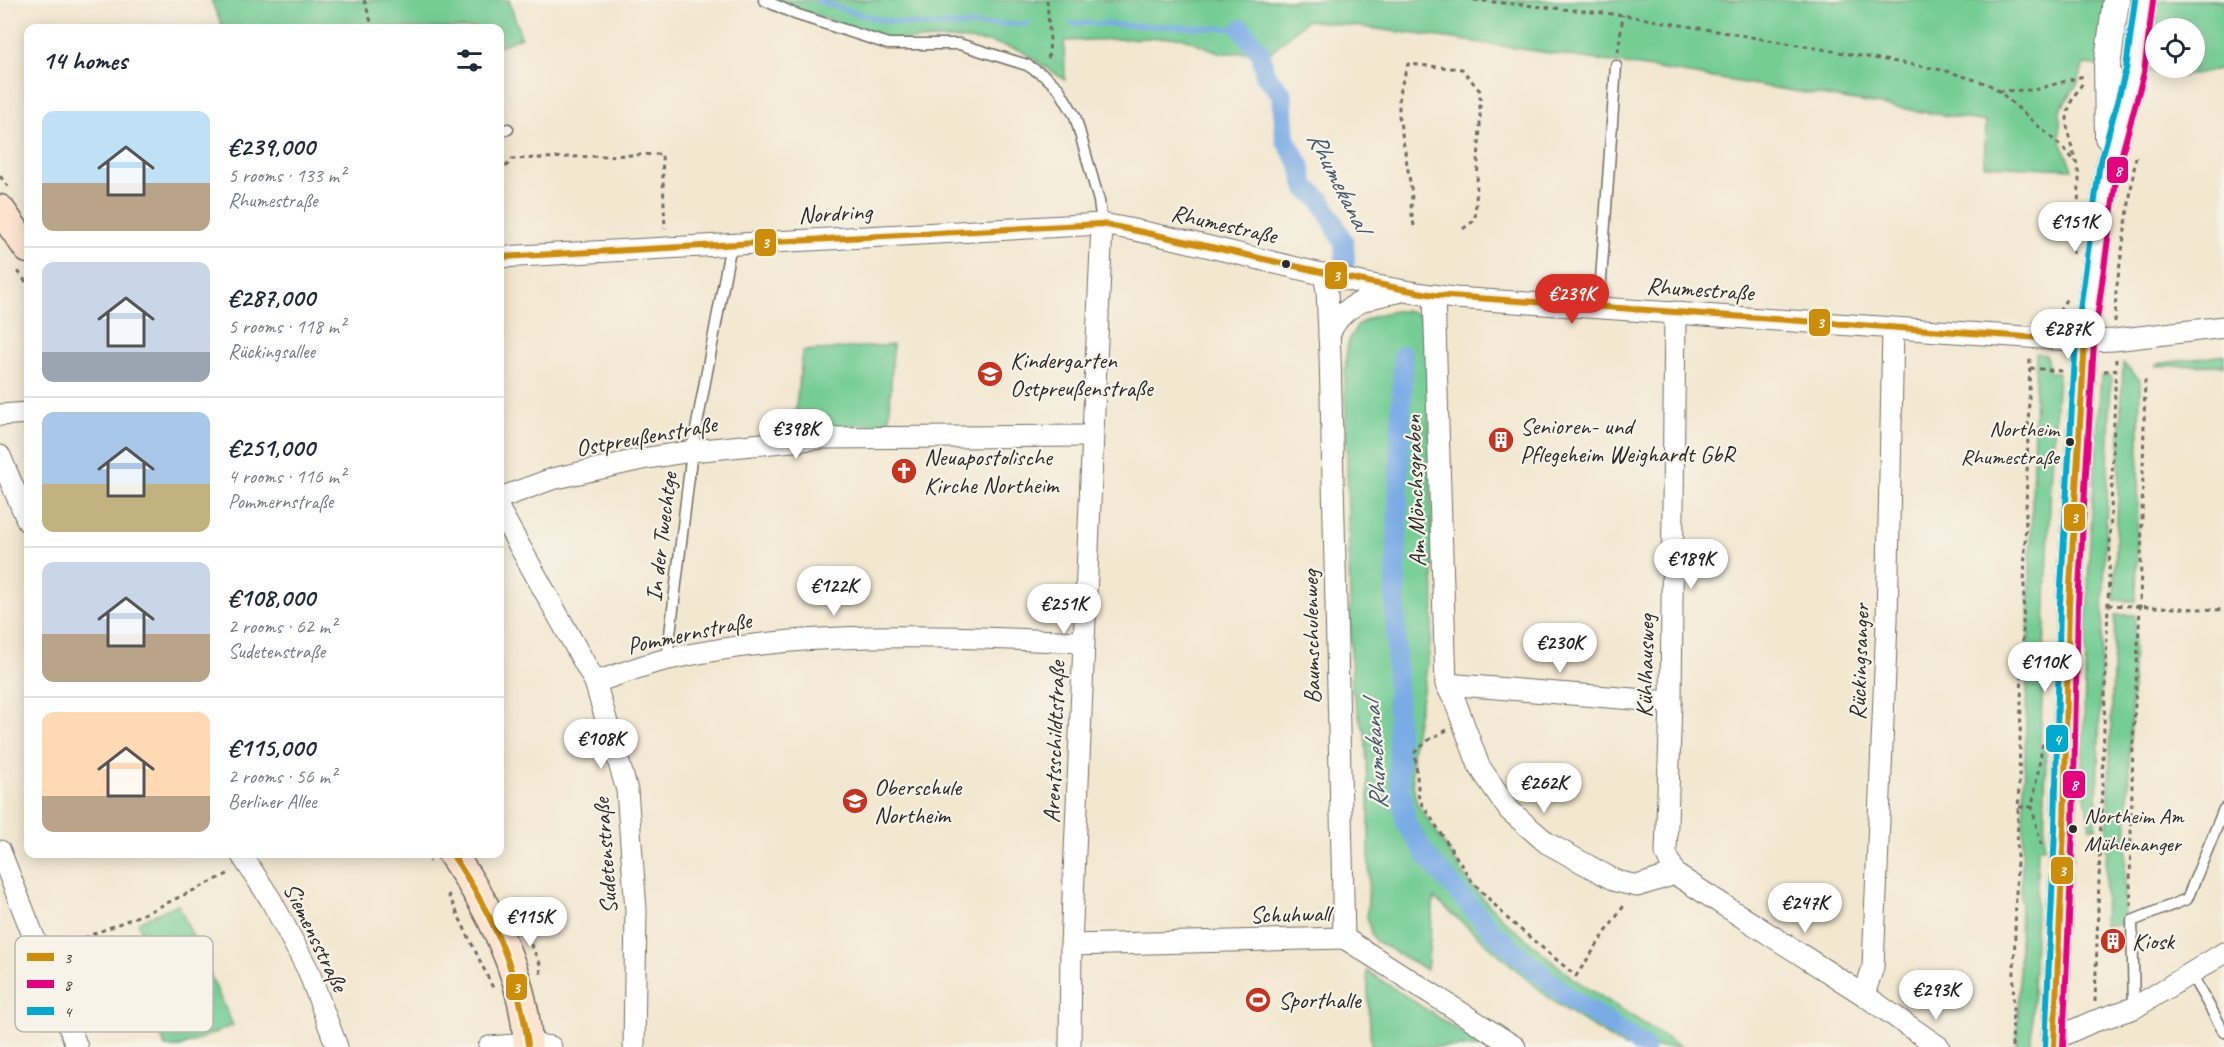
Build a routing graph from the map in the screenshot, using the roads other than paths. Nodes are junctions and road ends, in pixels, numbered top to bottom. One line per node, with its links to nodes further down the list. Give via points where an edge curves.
1 (764, 0): 7 (lane, via 888,44 959,45 1027,65 1046,77 1059,89 1075,116 1100,201)
2 (2116, 0): 5 (street, via 2098,71)
3 (2144, 0): 5 (street, via 2135,71)
4 (1616, 66): 14 (lane)
5 (2108, 170): 19 (street)
6 (0, 209): 8 (main road)
7 (1102, 224): 9 (street, Nordring); 11 (street, Rhumestraße); 22 (street, Arentsschildtstraße)
8 (24, 243)
9 (732, 244): 10 (street, Nordring); 23 (lane, In der Twechtge)
10 (504, 257)
11 (1324, 274): 12 (street, Rhumestraße); 18 (street, Baumschulenweg)
12 (1409, 291): 13 (street, Rhumestraße); 18 (street, via 1357,303 1340,316)
13 (1434, 296): 14 (street, Rhumestraße); 31 (street, Am Mönchsgraben)
14 (1599, 308): 15 (street, Rhumestraße)
15 (1675, 312): 17 (street, Rhumestraße); 32 (street, Kühlhausweg)
16 (2224, 327): 19 (street, Rhumestraße)
17 (1893, 328): 19 (street, Rhumestraße); 43 (street, Rückingsanger, via 1887,621 1873,967)
18 (1329, 336): 39 (street, Baumschulenweg)
19 (2085, 341): 47 (street, via 2069,604)
20 (24, 413): 21 (street)
21 (0, 415)
22 (1092, 436): 23 (street, Ostpreußenstraße, via 823,438); 28 (street, Arentsschildtstraße)
23 (692, 451): 25 (street, Ostpreußenstraße, via 552,479); 29 (lane, In der Twechtge)
24 (0, 456): 26 (street)
25 (504, 497)
26 (24, 513)
27 (504, 518): 30 (street, Sudetenstraße)
28 (1083, 642): 29 (street, Pommernstraße, via 918,635 831,637 755,643); 40 (street, Arentsschildtstraße)
29 (667, 659): 30 (street, Pommernstraße)
30 (595, 682): 52 (street, Sudetenstraße, via 627,790 636,910)
31 (1446, 684): 32 (street); 37 (street, Am Mönchsgraben, via 1479,766 1509,810 1547,843 1616,881 1637,886)
32 (1671, 702): 37 (street, Kühlhausweg, via 1666,854)
33 (2224, 809): 44 (lane, via 2187,899 2132,921)
34 (0, 851): 38 (street)
35 (244, 859): 50 (street, Siemensstraße, via 308,970)
36 (443, 862): 48 (main road, via 467,874 496,927)
37 (1675, 874): 43 (street)
38 (34, 936)
39 (1344, 938): 40 (street, Schuhwall); 54 (street, Schuhwall)
40 (1071, 945): 53 (street, Arentsschildtstraße)
41 (2224, 953): 42 (street)
42 (2192, 974): 44 (street); 46 (lane)
43 (1864, 995): 55 (street)
44 (2134, 1008): 47 (street, via 2092,1022)
45 (71, 1032): 49 (street)
46 (2224, 1032)
47 (2054, 1043)
48 (536, 1046): 51 (street)
49 (77, 1047)
50 (337, 1047)
51 (489, 1047)
52 (634, 1047)
53 (1070, 1047)
54 (1515, 1047)
55 (1939, 1047)

